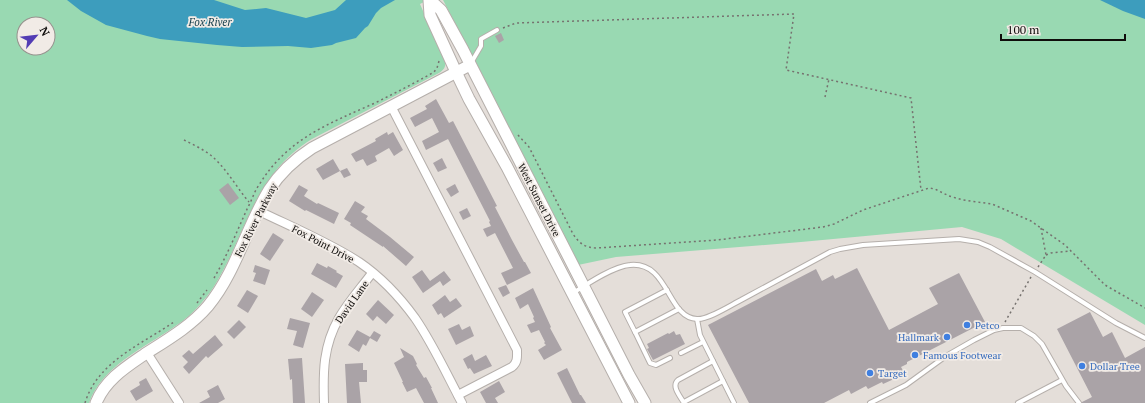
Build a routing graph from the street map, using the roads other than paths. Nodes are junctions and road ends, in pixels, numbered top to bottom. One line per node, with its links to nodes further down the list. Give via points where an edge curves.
1 (430, 0): 3 (main road, West Sunset Drive, via 441,10); 4 (main road, West Sunset Drive, via 430,15)
2 (497, 30): 3 (lane, via 481,39 481,46)
3 (470, 65): 4 (main road, Fox River Parkway); 8 (main road, West Sunset Drive)
4 (456, 72): 5 (main road, Fox River Parkway); 10 (main road, West Sunset Drive)
5 (391, 106): 6 (main road, Fox River Parkway, via 301,155 282,172 269,190); 22 (street, via 517,350 516,363 512,367)
6 (259, 211): 7 (street, Fox Point Drive, via 342,252); 16 (main road, Fox River Parkway, via 222,287 208,306 178,333)
7 (372, 273): 22 (street, Fox Point Drive, via 391,289 416,319); 25 (street, David Lane, via 346,307 330,335 324,363)
8 (583, 286): 9 (lane, via 618,268 639,265 658,276); 10 (lane); 27 (main road, West Sunset Drive)
9 (667, 290): 11 (lane); 13 (lane, via 625,312)
10 (572, 293): 26 (main road, West Sunset Drive)
11 (679, 309): 12 (lane, via 688,317); 13 (lane)
12 (697, 319): 14 (lane, via 708,317 840,248 959,239 990,247); 15 (lane)
13 (635, 332): 18 (lane, via 650,363 656,365)
14 (1145, 338)
15 (703, 342): 17 (lane); 19 (lane)
16 (147, 353): 23 (main road, Fox River Parkway, via 113,378); 24 (street)
17 (681, 353)
18 (670, 358)
19 (713, 361): 21 (lane); 28 (lane, via 675,382)
20 (1062, 380): 30 (lane, via 1042,344 1034,336 1021,328 1003,328 966,344 906,385); 31 (lane); 32 (lane)
21 (723, 381): 28 (lane); 29 (lane)
22 (460, 399)
23 (96, 403)
24 (180, 403)
25 (324, 403)
26 (629, 403)
27 (645, 403)
28 (684, 403)
29 (733, 403)
30 (870, 403)
31 (1018, 403)
32 (1079, 403)

